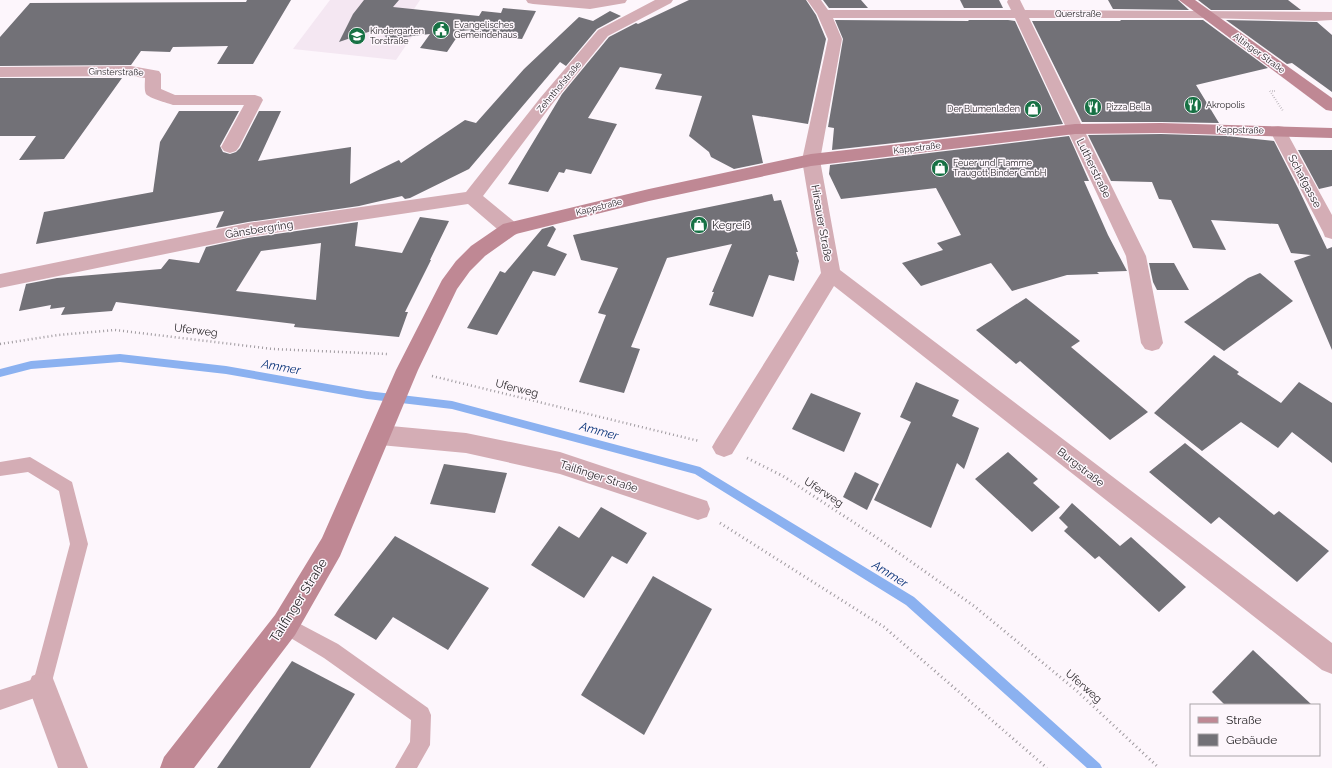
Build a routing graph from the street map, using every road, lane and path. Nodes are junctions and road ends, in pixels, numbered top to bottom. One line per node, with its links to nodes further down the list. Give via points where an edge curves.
1 (533, 0): 2 (street, via 590,5)
2 (620, 0)
3 (666, 0): 16 (street, Zehnthofstraße, via 603,33)
4 (1186, 0): 7 (street, Altinger Straße)
5 (819, 7): 6 (street, Querstraße); 15 (street, Hirsauer Straße, via 835,40)
6 (1016, 7): 7 (street, Querstraße); 11 (street, Lutherstraße)
7 (1206, 14): 8 (street, Querstraße); 10 (street, Altinger Straße)
8 (1332, 16)
9 (0, 72): 14 (street, Ginsterstraße, via 131,71 153,74 153,92 173,100 255,100)
10 (1332, 106)
11 (1075, 129): 12 (street, Kappstraße); 15 (street, Kappstraße); 21 (street, Lutherstraße, via 1136,256)
12 (1278, 131): 13 (street, Kappstraße); 18 (street, Schafgasse)
13 (1332, 133)
14 (230, 147)
15 (811, 160): 17 (street, Kappstraße, via 649,195); 19 (street, Hirsauer Straße)
16 (472, 197): 17 (street); 20 (street, Gänsbergring, via 248,230)
17 (510, 229): 23 (street, Tailfinger Straße, via 478,251 463,266 449,285)
18 (1332, 232)
19 (830, 274): 25 (street, Hirsauer Straße); 29 (street, Burgstraße)
20 (0, 281)
21 (1152, 343)
22 (0, 344): 23 (path, Uferweg, via 115,330)
23 (411, 363): 24 (street, Tailfinger Straße); 25 (path, Uferweg, via 568,410)
24 (383, 428): 27 (street, Tailfinger Straße, via 560,463); 28 (street, Tailfinger Straße, via 331,547)
25 (724, 447): 36 (path, Uferweg, via 789,480 974,606 1077,691)
26 (0, 469): 30 (lane, via 30,464 66,487 79,544)
27 (698, 509): 35 (path, via 884,627)
28 (285, 625): 33 (street, Tailfinger Straße); 34 (lane, via 331,651 421,715 420,745)
29 (1332, 660)
30 (42, 686): 31 (lane); 32 (street)
31 (0, 700)
32 (73, 768)
33 (175, 768)
34 (405, 768)
35 (1047, 768)
36 (1159, 768)

